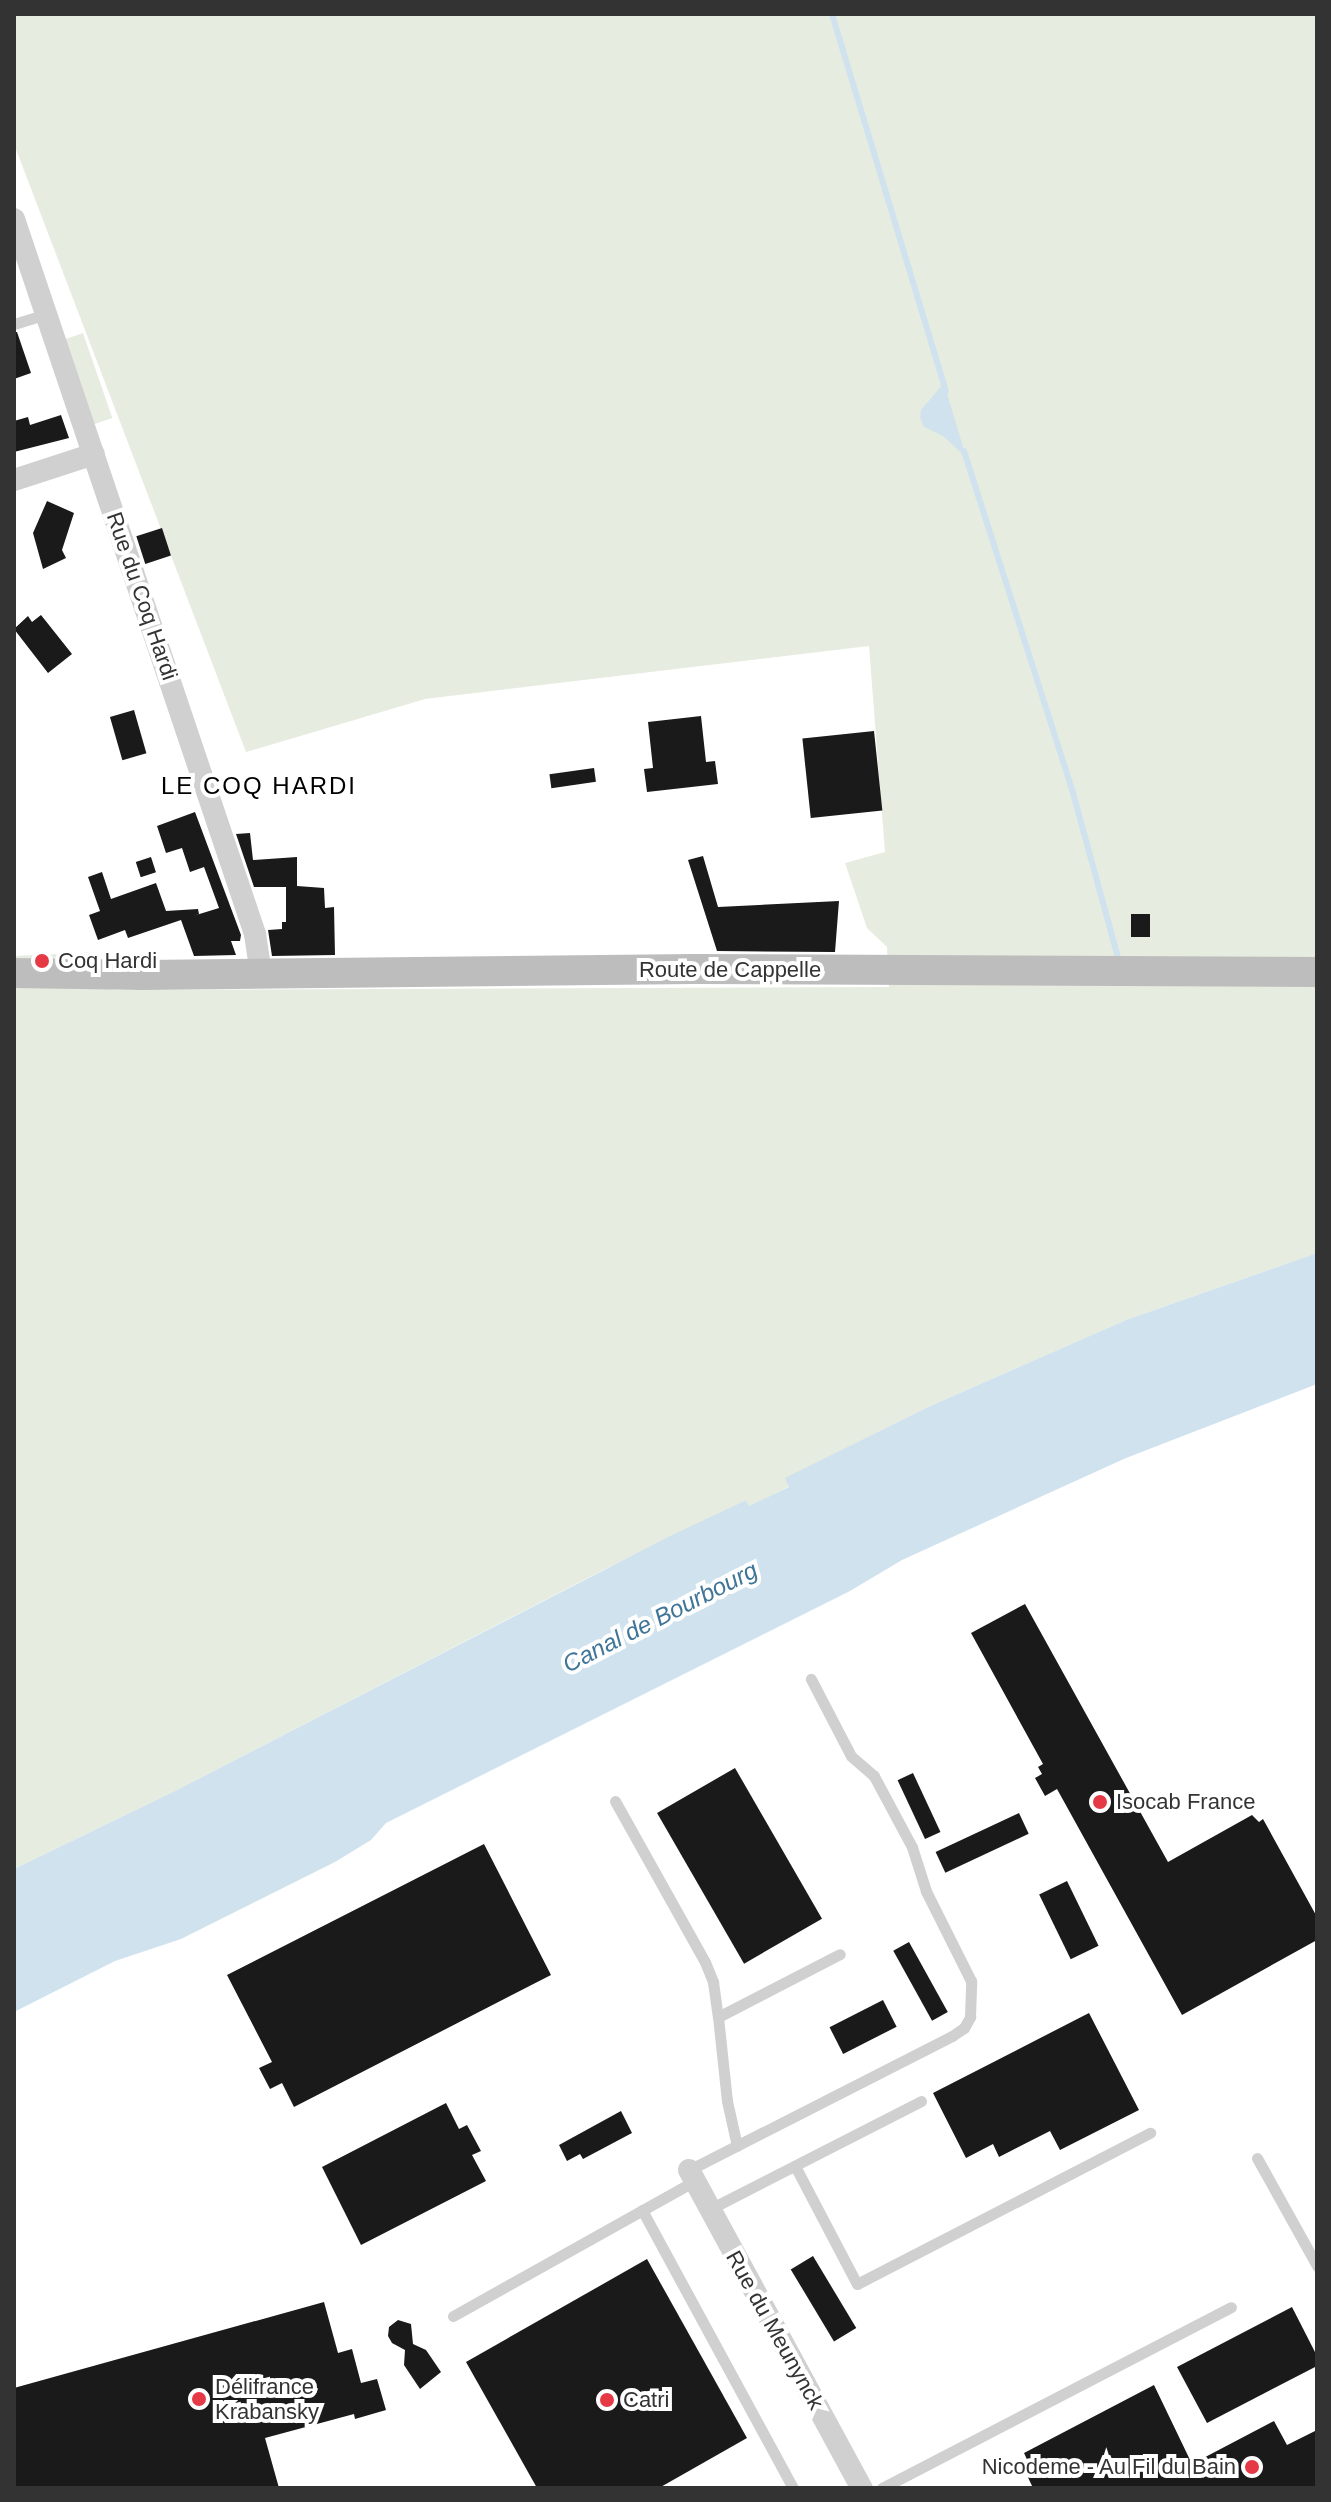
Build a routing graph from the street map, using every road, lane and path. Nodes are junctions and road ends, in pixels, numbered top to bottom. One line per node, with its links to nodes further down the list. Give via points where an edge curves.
1 (14, 219): 2 (street, Rue du Coq Hardi)
2 (46, 314): 3 (lane); 4 (street, Rue du Coq Hardi)
3 (14, 324)
4 (94, 454): 5 (street); 8 (street, Rue du Coq Hardi, via 255,934)
5 (14, 480)
6 (1317, 972): 8 (main road, Route de Cappelle, via 694,969)
7 (14, 973): 9 (main road, Route de Cappelle)
8 (261, 974): 9 (main road, Route de Cappelle)
9 (143, 975): 10 (main road, Route de Cappelle)
10 (14, 984)
11 (811, 1679): 17 (lane, via 851,1756 874,1776 912,1847 926,1891 967,1971 972,2009 964,2028 952,2036)
12 (615, 1801): 14 (lane, via 705,1962)
13 (840, 1954): 14 (lane)
14 (718, 2017): 17 (lane)
15 (921, 2101): 19 (lane)
16 (1150, 2133): 19 (lane, via 857,2284)
17 (737, 2146): 20 (lane)
18 (1257, 2158): 23 (lane)
19 (795, 2166): 22 (lane)
20 (692, 2176): 21 (lane); 22 (street, Rue du Meunynck)
21 (642, 2210): 25 (lane); 26 (lane)
22 (709, 2210): 27 (street, Rue du Meunynck)
23 (1317, 2266)
24 (1231, 2307): 28 (lane)
25 (453, 2316)
26 (793, 2488)
27 (862, 2488)
28 (882, 2488)

